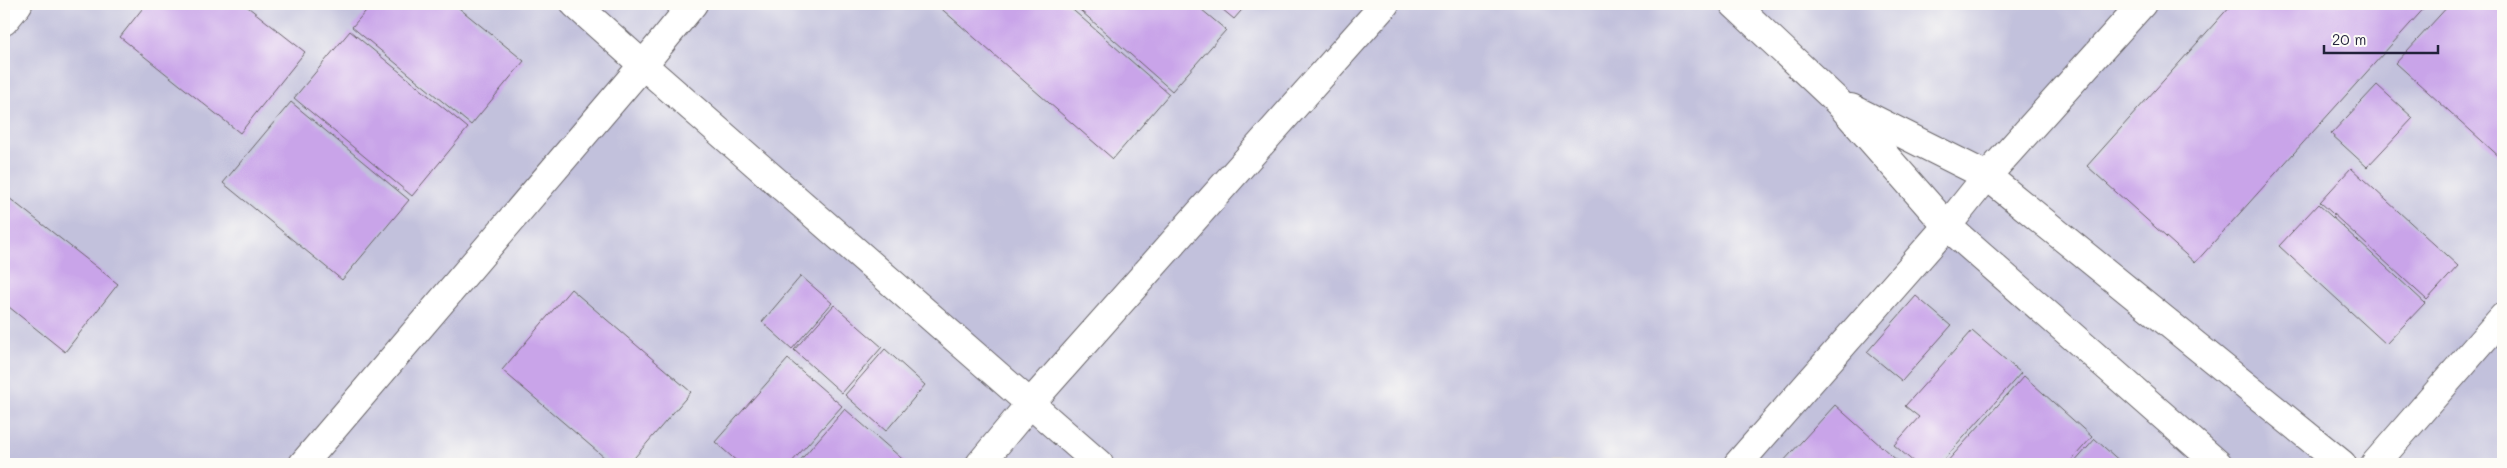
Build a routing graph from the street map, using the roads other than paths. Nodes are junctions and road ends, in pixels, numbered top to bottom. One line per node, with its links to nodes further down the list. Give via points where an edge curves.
1 (18, 4): 7 (street)
2 (575, 4): 8 (street)
3 (693, 4): 8 (street)
4 (1385, 4): 13 (street)
5 (1734, 4): 9 (street)
6 (2142, 4): 10 (street)
7 (4, 21)
8 (644, 65): 13 (street); 14 (street)
9 (1838, 102): 10 (street); 11 (street)
10 (1988, 176): 11 (street); 19 (street)
11 (1947, 226): 17 (street); 18 (street)
12 (2503, 318): 20 (street)
13 (1029, 405): 15 (street); 16 (street)
14 (302, 464)
15 (980, 464)
16 (1098, 464)
17 (1738, 464)
18 (2218, 464)
19 (2342, 464)
20 (2375, 464)

